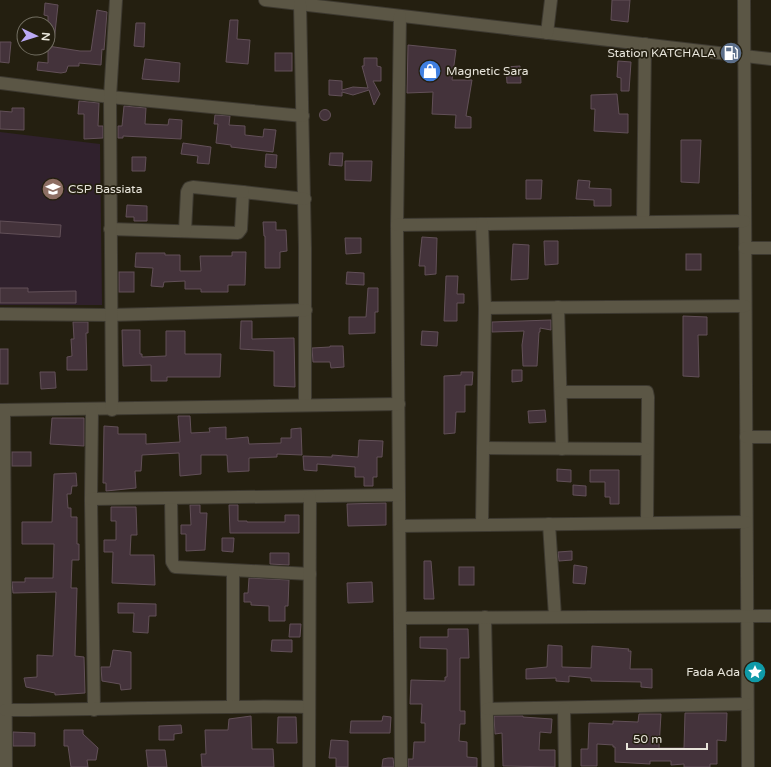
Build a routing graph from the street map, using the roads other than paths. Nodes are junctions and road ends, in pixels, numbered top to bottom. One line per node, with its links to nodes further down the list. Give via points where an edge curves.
1 (116, 0): 13 (street)
2 (265, 0): 5 (street)
3 (551, 0): 8 (street)
4 (744, 0): 10 (street)
5 (300, 4): 6 (street); 14 (street)
6 (370, 6): 7 (street)
7 (400, 16): 8 (street); 20 (street)
8 (547, 33): 9 (street)
9 (645, 44): 10 (street); 18 (street)
10 (745, 56): 11 (street); 17 (street)
11 (771, 59)
12 (0, 83): 13 (street)
13 (110, 97): 14 (street); 21 (street)
14 (303, 116): 16 (street)
15 (242, 192): 16 (street); 22 (street, via 240,232); 22 (street, via 189,188 186,192)
16 (305, 199): 28 (street)
17 (744, 221): 18 (street); 23 (street)
18 (643, 222): 19 (street)
19 (482, 224): 20 (street); 27 (street)
20 (398, 225): 32 (street)
21 (110, 230): 22 (street); 30 (street)
22 (185, 231)
23 (745, 248): 24 (street); 25 (street)
24 (771, 248)
25 (745, 306): 26 (street); 37 (street)
26 (558, 307): 27 (street); 31 (street)
27 (485, 308): 39 (street)
28 (306, 310): 30 (street); 33 (street)
29 (0, 314): 30 (street)
30 (110, 315): 36 (street)
31 (560, 392): 40 (street, via 646,392); 41 (street)
32 (399, 404): 33 (street); 42 (street)
33 (305, 405): 36 (street)
34 (2, 410): 35 (street); 63 (street)
35 (92, 410): 36 (street); 45 (street)
36 (112, 410)
37 (746, 437): 38 (street); 46 (street)
38 (771, 437)
39 (483, 448): 41 (street); 48 (street)
40 (646, 449): 41 (street); 47 (street)
41 (562, 450)
42 (399, 495): 43 (street); 50 (street)
43 (310, 497): 44 (street); 52 (street)
44 (171, 498): 45 (street); 51 (street, via 173,566)
45 (91, 499): 64 (street)
46 (746, 522): 47 (street); 56 (street)
47 (647, 523): 49 (street)
48 (482, 524): 49 (street); 50 (street)
49 (549, 524): 53 (street)
50 (400, 526): 57 (street)
51 (233, 571): 52 (street); 59 (street)
52 (310, 574): 60 (street)
53 (555, 616): 55 (street); 56 (street)
54 (771, 616): 56 (street)
55 (485, 617): 57 (street); 61 (street)
56 (747, 617): 58 (street)
57 (401, 618): 67 (street)
58 (747, 704): 62 (street); 70 (street)
59 (233, 706): 60 (street); 64 (street)
60 (308, 707): 66 (street)
61 (487, 709): 62 (street); 68 (street)
62 (564, 709): 69 (street)
63 (5, 710): 64 (street); 65 (street)
64 (94, 710)
65 (6, 767)
66 (309, 767)
67 (401, 767)
68 (488, 767)
69 (565, 767)
70 (748, 767)

